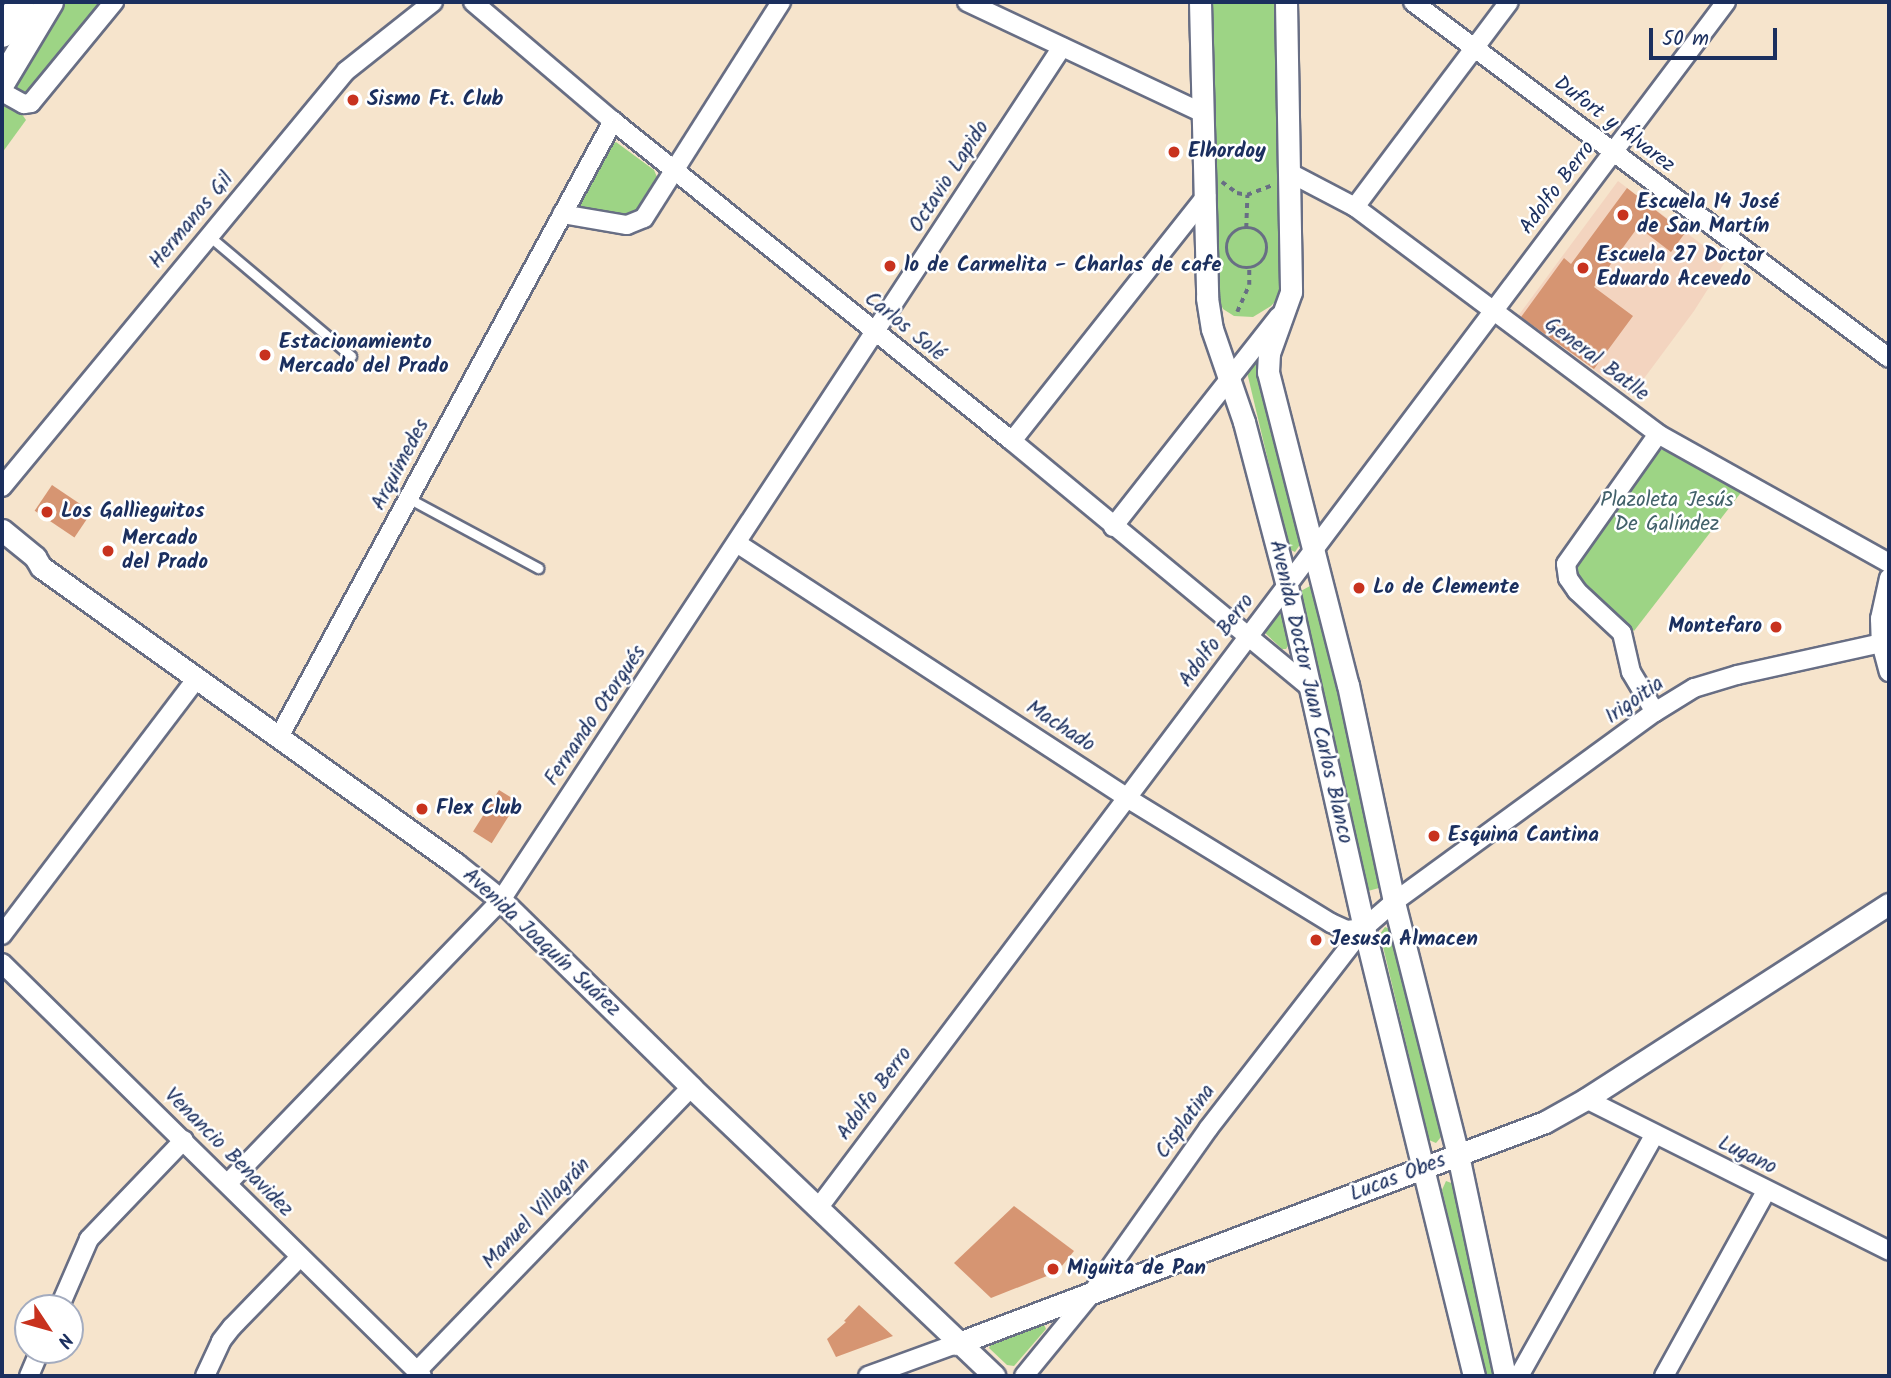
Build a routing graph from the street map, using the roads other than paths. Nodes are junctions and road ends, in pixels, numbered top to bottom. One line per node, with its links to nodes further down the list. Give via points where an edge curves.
1 (21, 2): 13 (main road)
2 (50, 2): 16 (main road)
3 (114, 2): 17 (street, via 31,103)
4 (433, 2): 26 (street, Hermanos Gil, via 346,71)
5 (473, 2): 19 (street, Carlos Solé)
6 (782, 2): 21 (street)
7 (967, 2): 14 (street)
8 (1200, 2): 18 (street, Avenida Doctor Juan Carlos Blanco)
9 (1286, 2): 22 (street, Avenida Doctor Juan Carlos Blanco)
10 (1413, 2): 15 (street, Dufort y Álvarez)
11 (1509, 2): 15 (street)
12 (1726, 2): 20 (street, Adolfo Berro)
13 (2, 34)
14 (1062, 47): 18 (street); 29 (street, Octavio Lapido)
15 (1474, 48): 20 (street, Dufort y Álvarez); 24 (street)
16 (2, 82)
17 (2, 92)
18 (1201, 112): 23 (street, Avenida Doctor Juan Carlos Blanco)
19 (613, 121): 21 (street, Carlos Solé); 25 (street, Arquímedes)
20 (1613, 153): 28 (street, Adolfo Berro); 31 (street, Dufort y Álvarez)
21 (674, 170): 25 (street, via 639,222 627,225); 29 (street, Carlos Solé)
22 (1281, 179): 24 (street, General Batlle); 27 (street, Avenida Doctor Juan Carlos Blanco, via 1291,292)
23 (1214, 189): 32 (street, Avenida Doctor Juan Carlos Blanco, via 1207,298 1212,329); 34 (street)
24 (1355, 207): 28 (street, General Batlle)
25 (562, 214): 36 (street, Arquímedes)
26 (209, 236): 30 (lane); 35 (street, Hermanos Gil)
27 (1284, 311): 32 (street); 41 (street, Avenida Doctor Juan Carlos Blanco, via 1269,353 1268,372)
28 (1493, 311): 33 (street, General Batlle); 41 (street, Adolfo Berro)
29 (875, 333): 34 (street, Carlos Solé); 39 (street, Fernando Otorgués)
30 (351, 356)
31 (1889, 358)
32 (1230, 379): 37 (street); 46 (street, Avenida Doctor Juan Carlos Blanco)
33 (1658, 434): 42 (street, General Batlle); 52 (street, via 1566,564 1577,591 1622,633 1631,672)
34 (1012, 441): 37 (street, Carlos Solé)
35 (2, 486)
36 (408, 498): 44 (lane); 53 (street, Arquímedes)
37 (1113, 527): 47 (street, Carlos Solé)
38 (2, 530): 43 (street, Avenida Joaquín Suárez, via 35,556)
39 (738, 544): 54 (street, Machado); 55 (street, Fernando Otorgués)
40 (2, 548): 43 (street, Avenida Joaquín Suárez)
41 (1314, 550): 46 (street, Adolfo Berro); 56 (street, Avenida Doctor Juan Carlos Blanco)
42 (1889, 563)
43 (41, 567): 50 (street, Avenida Joaquín Suárez)
44 (538, 568)
45 (1889, 578): 48 (street, via 1880,619)
46 (1287, 586): 47 (street, Adolfo Berro); 51 (street, Avenida Doctor Juan Carlos Blanco)
47 (1247, 638): 51 (street, Carlos Solé); 54 (street, Adolfo Berro)
48 (1881, 643): 49 (street); 52 (street, Irigoitia, via 1714,681)
49 (1889, 672)
50 (197, 678): 53 (street, Avenida Joaquín Suárez); 59 (street)
51 (1309, 687): 58 (street, Avenida Doctor Juan Carlos Blanco)
52 (1655, 712): 56 (street, Irigoitia)
53 (279, 737): 55 (street, Avenida Joaquín Suárez)
54 (1127, 798): 58 (street, Machado, via 1331,923 1347,930); 69 (street, Adolfo Berro)
55 (501, 900): 61 (street, Avenida Joaquín Suárez); 67 (street, Fernando Otorgués)
56 (1394, 902): 58 (street, Cisplatina); 65 (street, Avenida Doctor Juan Carlos Blanco)
57 (1889, 904): 62 (street, Lucas Obes)
58 (1364, 928): 66 (street, Avenida Doctor Juan Carlos Blanco); 72 (street, Cisplatina, via 1208,1129)
59 (2, 935)
60 (2, 963): 64 (street, Venancio Benavidez)
61 (691, 1087): 69 (street, Avenida Joaquín Suárez); 75 (street, Manuel Villagrán)
62 (1586, 1099): 63 (street, Lugano); 65 (street, Lucas Obes, via 1545,1122)
63 (1654, 1135): 68 (street, Lugano); 82 (street)
64 (184, 1140): 67 (street, Venancio Benavidez); 73 (street, via 89,1239)
65 (1458, 1155): 66 (street, Lucas Obes); 81 (street, Avenida Doctor Juan Carlos Blanco)
66 (1425, 1168): 72 (street, Lucas Obes); 80 (street, Avenida Doctor Juan Carlos Blanco)
67 (228, 1183): 71 (street, Venancio Benavidez)
68 (1766, 1191): 70 (street, Lugano); 83 (street)
69 (819, 1207): 74 (street, Avenida Joaquín Suárez)
70 (1889, 1251)
71 (300, 1257): 75 (street, Venancio Benavidez); 76 (street, via 232,1327)
72 (1091, 1293): 74 (street, Lucas Obes); 79 (street, Cisplatina)
73 (65, 1294)
74 (956, 1343): 77 (street, Lucas Obes); 78 (street, Avenida Joaquín Suárez)
75 (419, 1374)
76 (205, 1376)
77 (868, 1376)
78 (993, 1376)
79 (1024, 1376)
80 (1475, 1376)
81 (1505, 1376)
82 (1519, 1376)
83 (1664, 1376)

